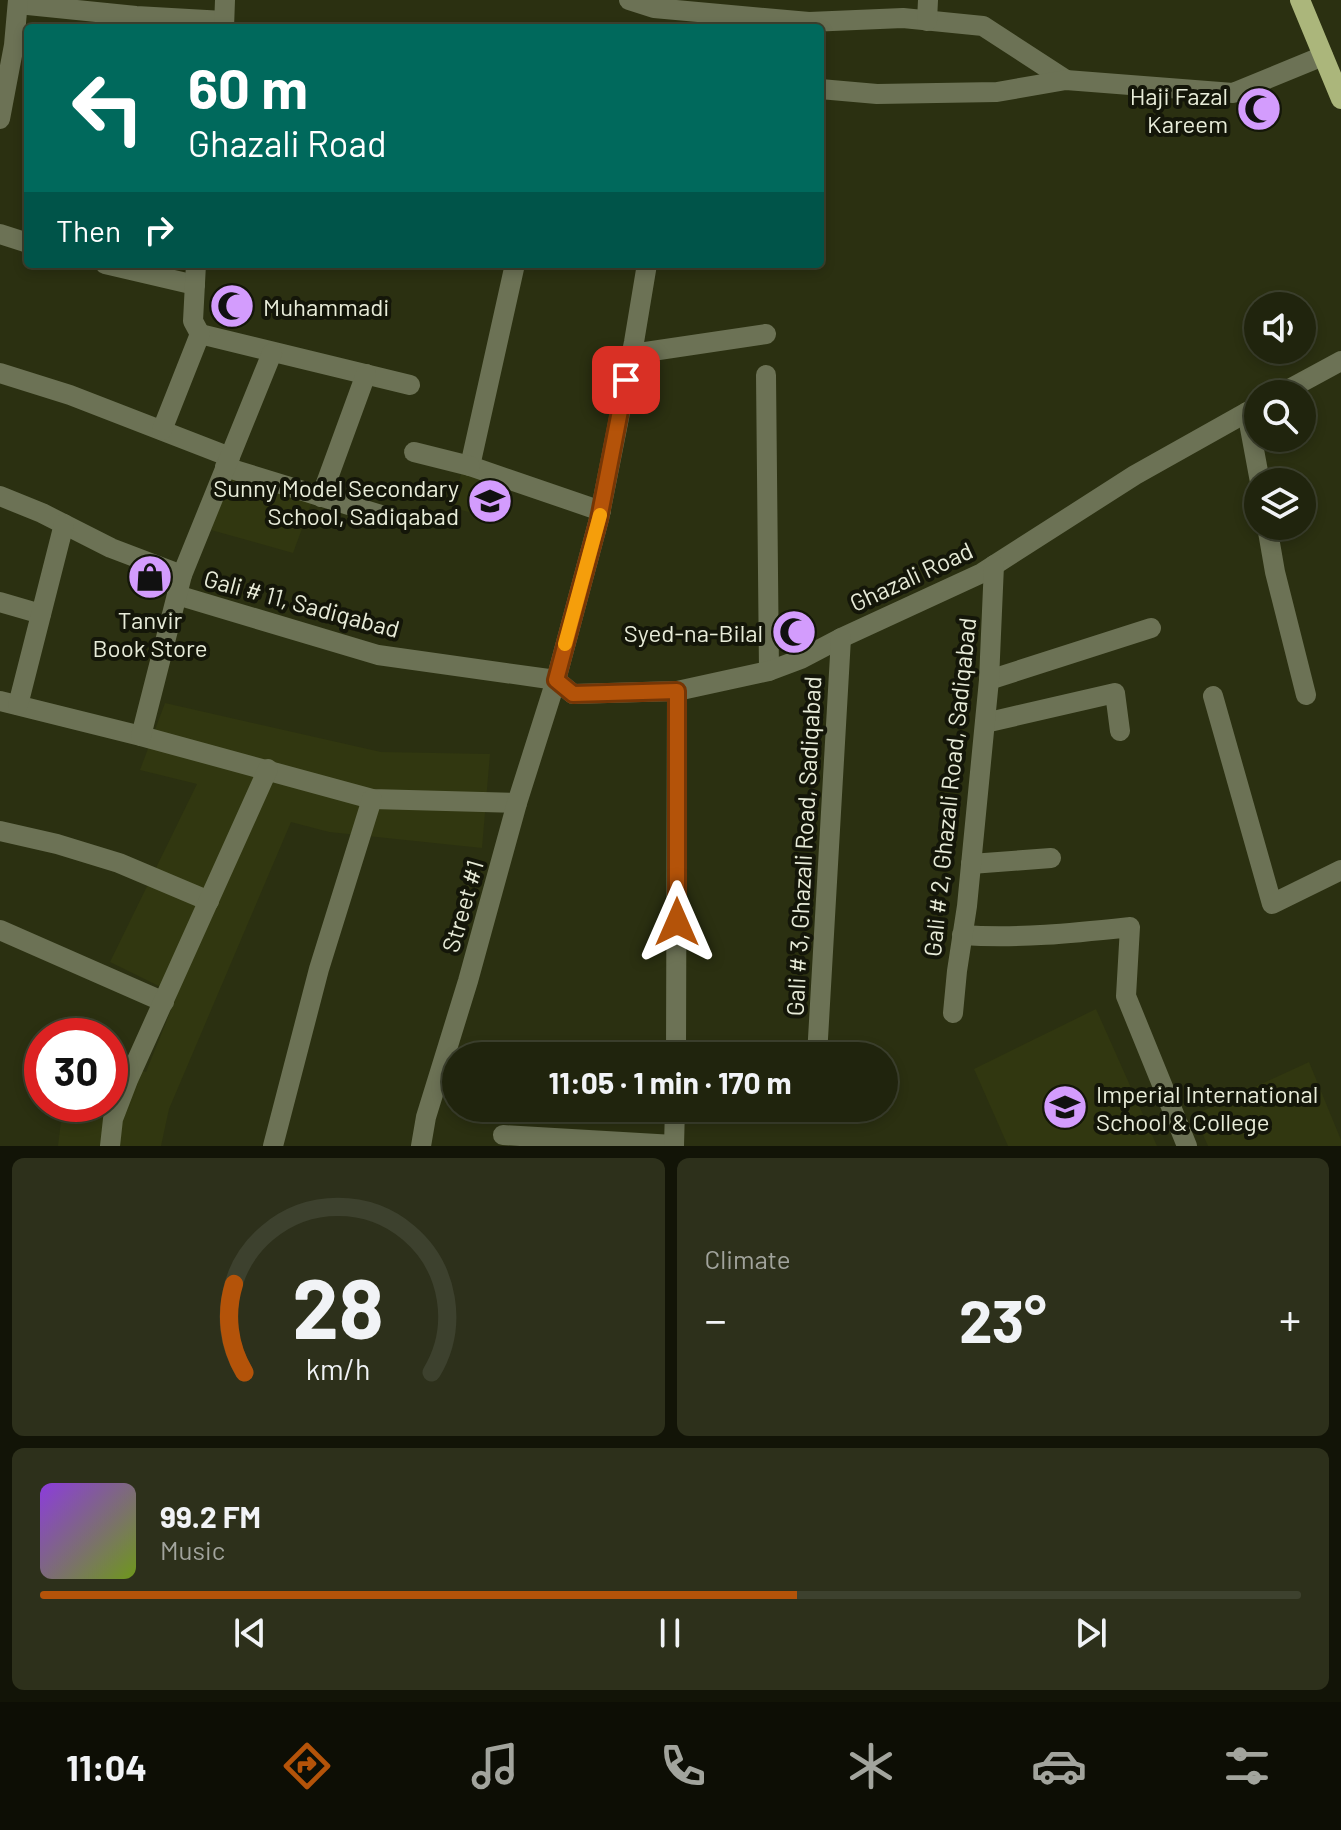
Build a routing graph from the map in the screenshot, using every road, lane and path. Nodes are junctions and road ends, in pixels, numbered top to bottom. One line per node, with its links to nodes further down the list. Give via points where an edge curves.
1 (225, 0): 8 (street)
2 (629, 0): 6 (street)
3 (1300, 0): 9 (main road)
4 (18, 2): 7 (street); 13 (street)
5 (927, 10): 6 (street, via 903,18 809,22); 10 (street, via 983,26)
6 (679, 19)
7 (214, 24)
8 (224, 24)
9 (1323, 56): 10 (street, via 1233,93); 12 (main road)
10 (1066, 80): 11 (street, via 997,92)
11 (824, 89)
12 (1341, 99)
13 (0, 119)
14 (0, 234): 15 (street)
15 (24, 242)
16 (122, 268): 20 (street)
17 (196, 268): 20 (street)
18 (514, 268): 35 (street)
19 (646, 268): 24 (street, Street #1)
20 (195, 285): 21 (street, via 193,321)
21 (200, 334): 23 (street); 32 (street)
22 (766, 334): 24 (street)
23 (272, 353): 27 (street); 34 (street)
24 (632, 354): 38 (street, Street #1)
25 (1341, 361): 29 (street)
26 (0, 373): 32 (street)
27 (366, 374): 30 (street); 37 (street)
28 (766, 375): 48 (street)
29 (1306, 380)
30 (410, 385)
31 (1244, 414): 42 (street, Ghazali Road, via 1135,475)
32 (162, 430): 34 (street)
33 (414, 452): 35 (street)
34 (228, 462): 37 (street); 43 (street)
35 (470, 466): 38 (street)
36 (0, 496): 40 (street, Gali # 11, Sadiqabad)
37 (321, 497): 39 (street)
38 (601, 511): 49 (street, Street #1)
39 (391, 518)
40 (64, 524): 43 (street, Gali # 11, Sadiqabad); 45 (street)
41 (1269, 540): 52 (street)
42 (994, 565): 47 (street, Ghazali Road); 50 (street, Gali # 2, Ghazali Road, Sadiqabad)
43 (179, 585): 49 (street, Gali # 11, Sadiqabad, via 378,655); 57 (street)
44 (0, 602): 45 (street)
45 (41, 614): 54 (street)
46 (1151, 628): 50 (street)
47 (841, 638): 48 (street, Ghazali Road); 71 (street, Gali # 3, Ghazali Road, Sadiqabad)
48 (769, 671): 51 (street, Ghazali Road)
49 (556, 680): 51 (street, Ghazali Road, via 573,694); 60 (street, Street #1)
50 (989, 680): 55 (street, Gali # 2, Ghazali Road, Sadiqabad)
51 (677, 691): 70 (street)
52 (1306, 695)
53 (1213, 696): 64 (street, via 1272,904)
54 (9, 703): 57 (street)
55 (985, 723): 56 (street, via 1115,693); 63 (street, Gali # 2, Ghazali Road, Sadiqabad)
56 (1120, 731)
57 (141, 736): 58 (street)
58 (268, 769): 59 (street); 65 (street)
59 (372, 799): 60 (street); 76 (street, via 319,969)
60 (517, 803): 77 (street, Street #1)
61 (0, 831): 65 (street, via 119,863)
62 (1051, 858): 63 (street)
63 (971, 864): 67 (street, Gali # 2, Ghazali Road, Sadiqabad)
64 (1341, 870)
65 (209, 901): 68 (street)
66 (0, 930): 68 (street)
67 (962, 935): 69 (street, Gali # 2, Ghazali Road, Sadiqabad); 78 (street, via 997,938 1130,927 1126,996)
68 (164, 1002): 75 (street, via 113,1119)
69 (953, 1013)
70 (676, 1042)
71 (818, 1042)
72 (675, 1122): 74 (street)
73 (503, 1135): 74 (street)
74 (674, 1145)
75 (110, 1146)
76 (273, 1146)
77 (421, 1146)
78 (1187, 1146)

